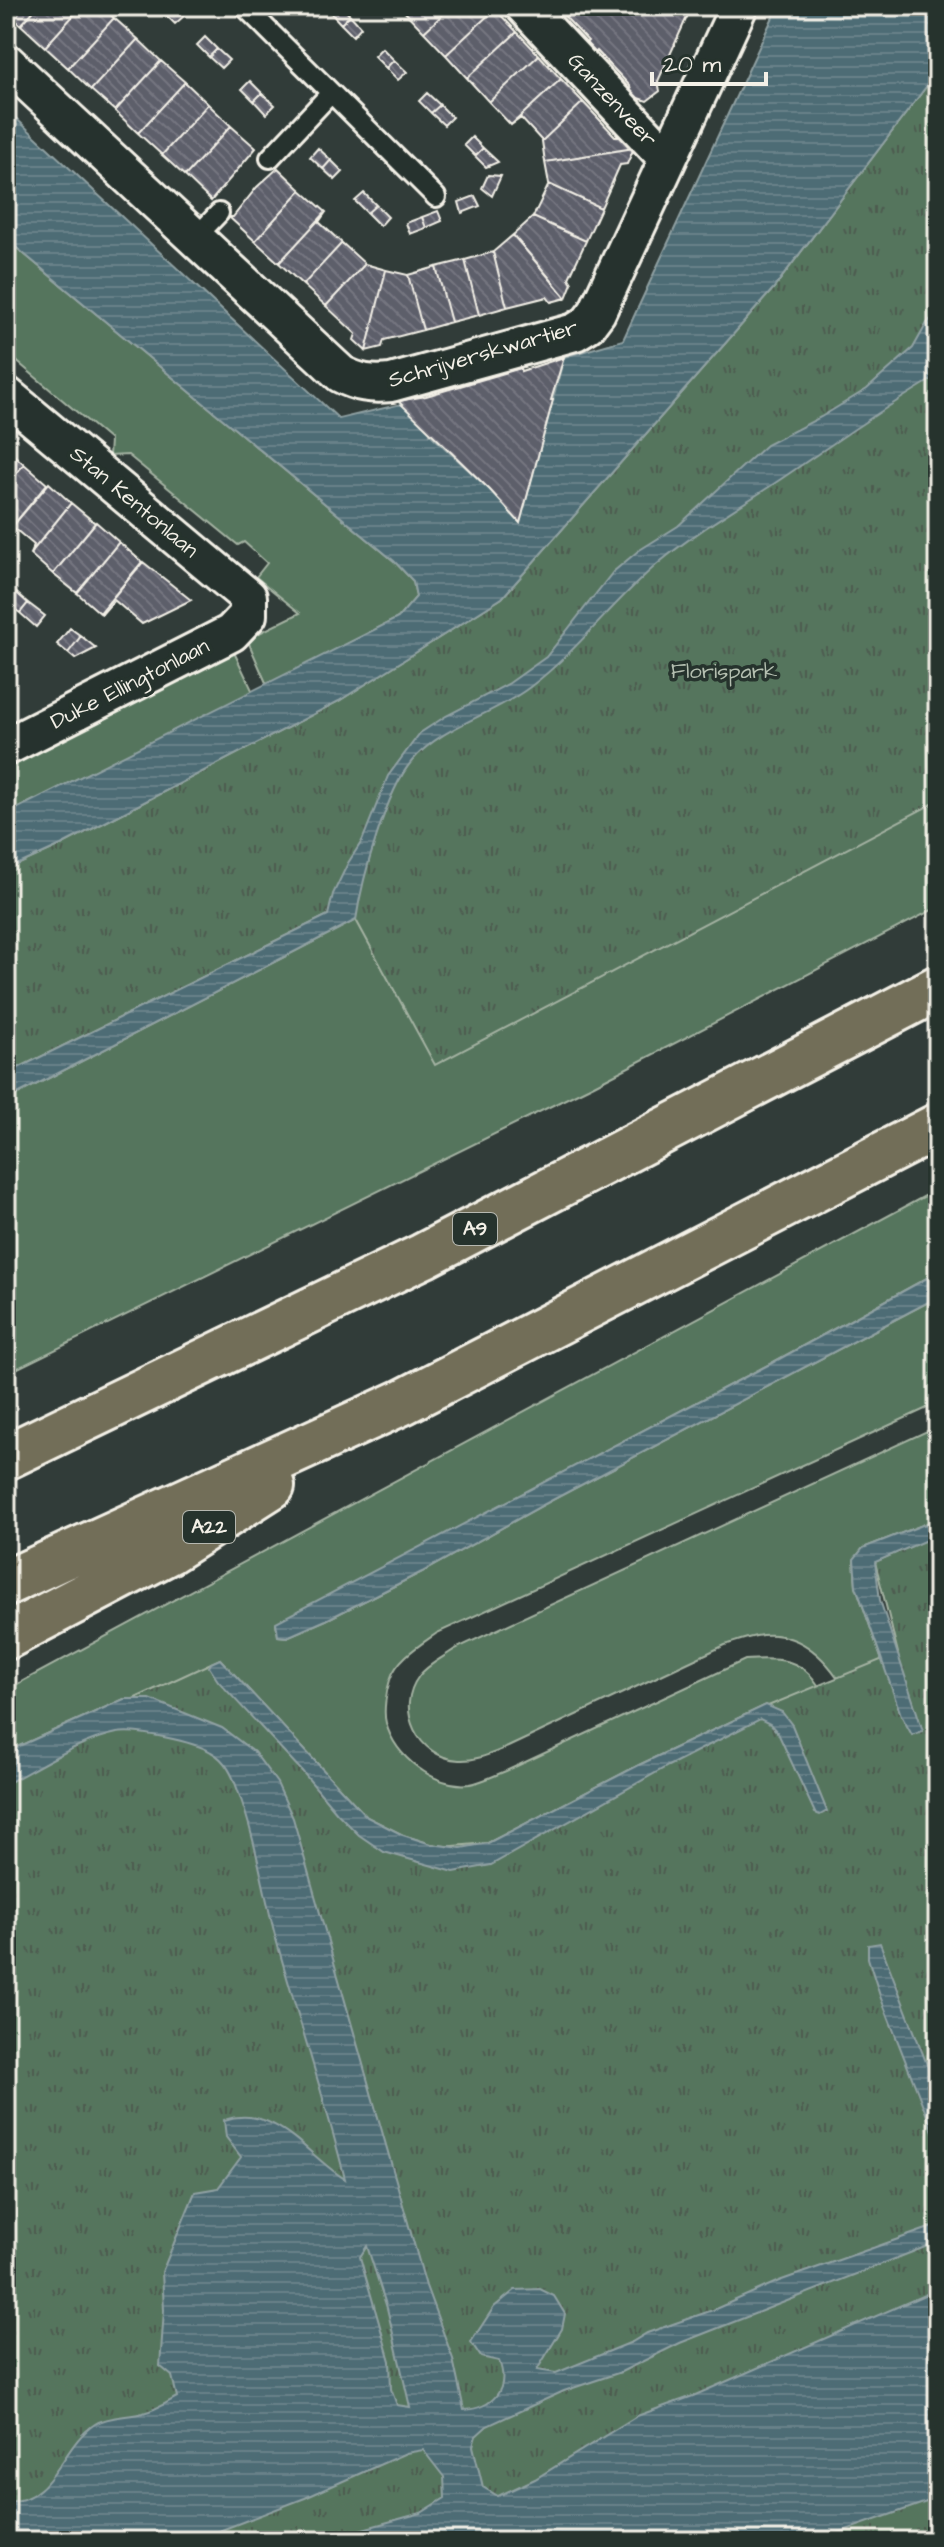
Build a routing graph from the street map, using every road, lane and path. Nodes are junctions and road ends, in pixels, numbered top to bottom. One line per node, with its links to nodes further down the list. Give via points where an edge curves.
1 (244, 6): 5 (lane)
2 (524, 6): 7 (street, Ganzenveer)
3 (739, 6): 7 (street, Schrijverskwartier)
4 (6, 62): 7 (street, Schrijverskwartier, via 207,225 341,374 373,385 575,332 588,324)
5 (331, 93): 6 (lane); 8 (lane)
6 (270, 158)
7 (667, 158)
8 (436, 197)
9 (6, 395): 10 (street, Stan Kentonlaan, via 248,597)
10 (248, 615): 11 (street, Duke Ellingtonlaan, via 231,633)
11 (6, 747)
12 (938, 988): 15 (highway, A9, via 423,1256)
13 (938, 1126): 14 (highway)
14 (403, 1402): 16 (highway); 17 (highway, A22, via 170,1551)
15 (6, 1457)
16 (6, 1583)
17 (6, 1637)

